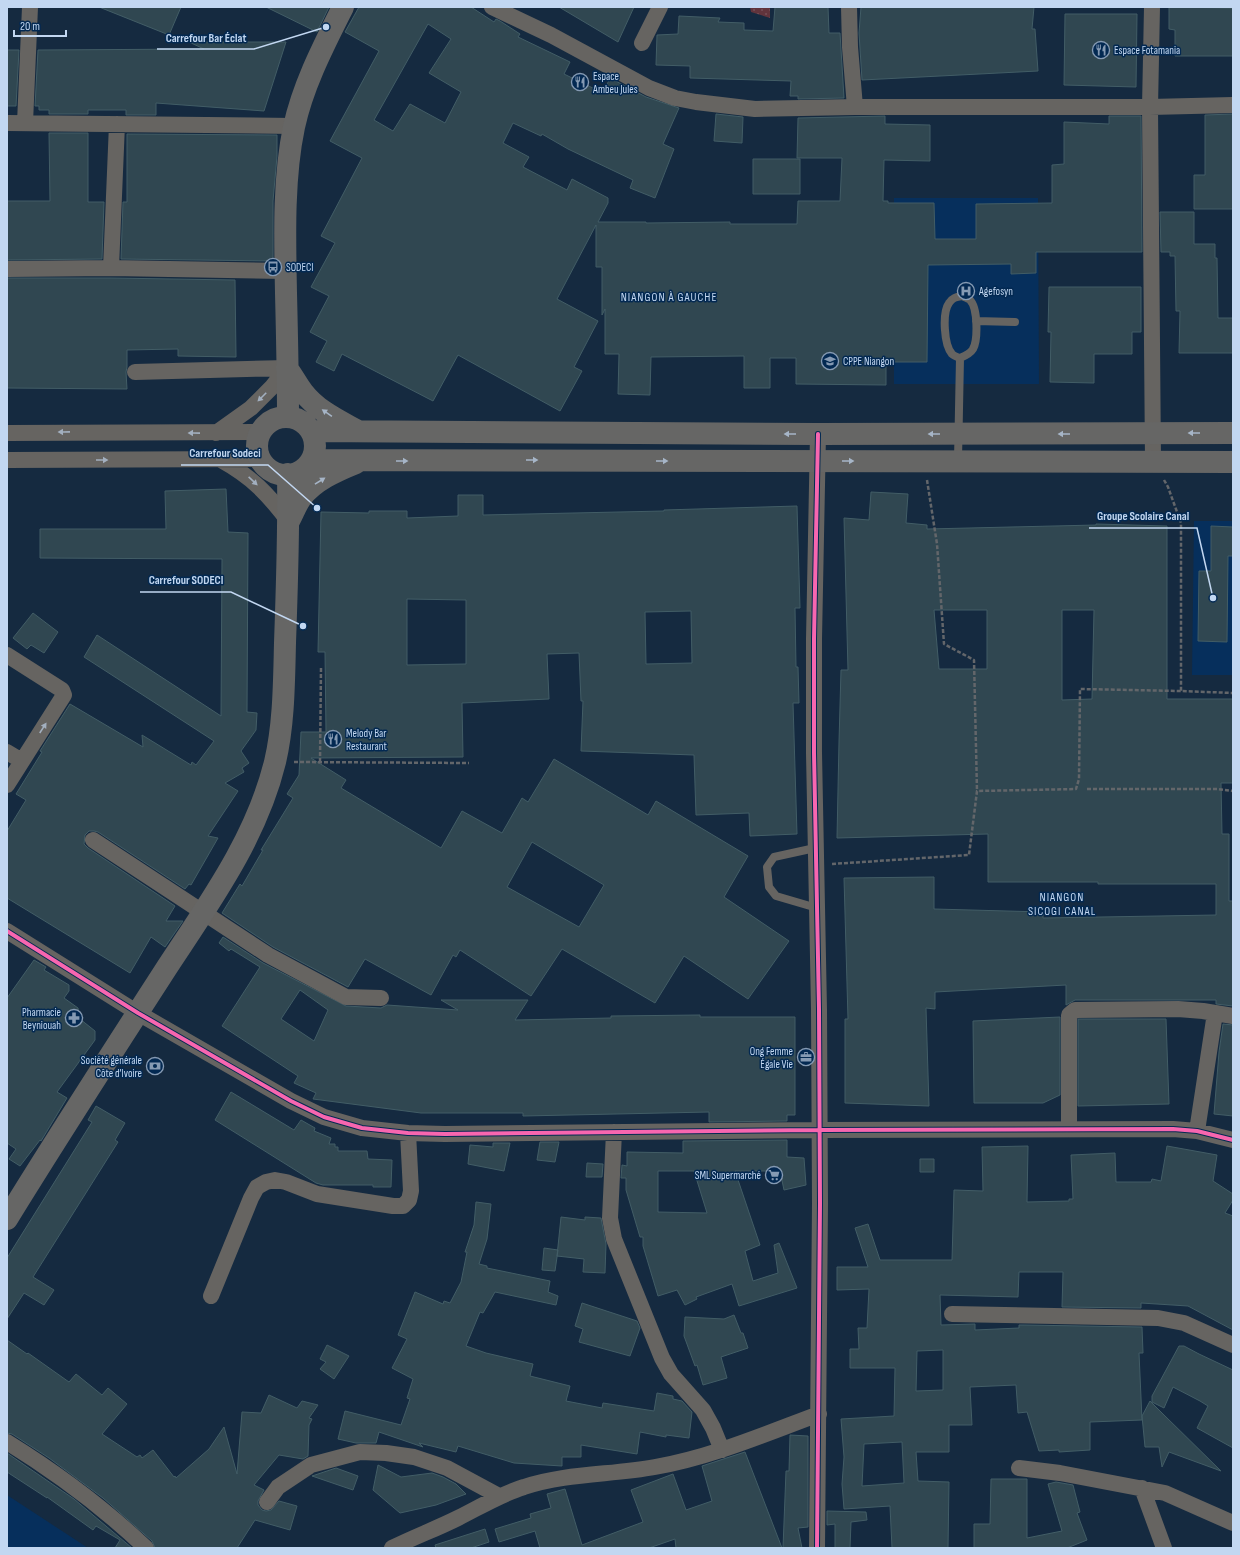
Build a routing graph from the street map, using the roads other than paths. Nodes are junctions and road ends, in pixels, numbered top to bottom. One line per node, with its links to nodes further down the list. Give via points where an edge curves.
1 (30, 7): 12 (street)
2 (343, 7): 14 (main road, via 307,85)
3 (492, 7): 9 (street, via 551,35 649,88 675,98 755,109)
4 (660, 7): 7 (street)
5 (849, 7): 9 (street)
6 (1152, 7): 10 (street)
7 (642, 43)
8 (1233, 105): 10 (street)
9 (856, 106): 10 (street)
10 (1150, 107): 29 (street)
11 (7, 123): 12 (street)
12 (25, 123): 13 (street)
13 (116, 124): 14 (street); 15 (street)
14 (294, 126): 17 (main road, via 287,183)
15 (111, 268): 16 (street); 17 (street)
16 (7, 269)
17 (285, 271): 21 (main road)
18 (976, 321): 19 (lane); 20 (lane, via 976,340 972,350); 20 (lane, via 970,300 962,296 954,298 945,310 947,343 953,355)
19 (1016, 322)
20 (960, 358): 32 (lane)
21 (287, 368): 22 (street); 23 (main road); 26 (main road, one-way to 21, via 333,418 317,406 303,392); 28 (street, one-way to 28, via 250,408)
22 (135, 372)
23 (288, 417): 24 (main road, via 302,421); 25 (main road, via 277,418)
24 (312, 431): 26 (main road); 36 (main road, via 315,451)
25 (261, 432): 28 (street); 33 (main road, via 258,441)
26 (361, 432): 31 (main road, one-way to 26)
27 (7, 433): 28 (street, one-way to 27)
28 (216, 433)
29 (1154, 433): 30 (main road, one-way to 29); 32 (main road, one-way to 32); 39 (street)
30 (1233, 433)
31 (818, 434): 32 (main road, one-way to 31); 40 (street)
32 (957, 434): 38 (lane)
33 (261, 459): 35 (street); 42 (main road, via 268,468 277,473)
34 (7, 460): 35 (street, one-way to 35)
35 (221, 460): 43 (street, one-way to 43, via 249,477 271,498)
36 (312, 460): 37 (main road); 42 (main road, via 302,470)
37 (363, 461): 40 (main road, one-way to 40); 43 (main road, one-way to 37, via 300,499 312,486 342,468)
38 (958, 461): 39 (main road); 40 (main road, one-way to 38)
39 (1153, 461): 41 (main road)
40 (817, 462): 49 (street, via 814,639)
41 (1233, 462)
42 (288, 474): 43 (main road)
43 (289, 522): 51 (main road, via 282,715 275,762 264,798 247,837)
44 (7, 656): 46 (street, one-way to 44, via 64,695 62,690)
45 (7, 752): 46 (street)
46 (22, 761): 47 (street)
47 (7, 785)
48 (93, 840): 51 (street)
49 (815, 848): 50 (street); 50 (lane, via 774,857 767,868 769,887 776,896)
50 (817, 908): 58 (street)
51 (204, 912): 53 (street, via 268,955 346,997); 54 (main road)
52 (7, 931): 54 (street)
53 (381, 998)
54 (138, 1013): 61 (street, via 291,1101 324,1117 362,1128); 63 (main road)
55 (1215, 1013): 56 (street); 57 (street, via 1178,1009 1075,1010 1069,1015); 59 (street)
56 (1233, 1016)
57 (1069, 1129): 58 (street); 59 (street)
58 (819, 1130): 60 (street); 67 (street)
59 (1197, 1131): 62 (street)
60 (614, 1132): 61 (street); 69 (street, via 610,1218 614,1239 662,1358 671,1374 703,1410)
61 (408, 1133): 64 (street, via 411,1191 409,1200 402,1206 317,1194 275,1180 256,1187)
62 (1233, 1140)
63 (7, 1219)
64 (211, 1296)
65 (952, 1314): 66 (street, via 1158,1318 1184,1323)
66 (1233, 1346)
67 (819, 1414): 69 (street); 77 (street)
68 (7, 1442): 75 (street, via 81,1492)
69 (722, 1450): 72 (street, via 653,1467 550,1480)
70 (1019, 1468): 71 (street)
71 (1142, 1488): 74 (street, via 1165,1493); 78 (street)
72 (499, 1496): 73 (street, via 447,1468 420,1459 386,1453 360,1452 311,1465 278,1487); 76 (street)
73 (267, 1502)
74 (1233, 1523)
75 (146, 1548)
76 (392, 1548)
77 (817, 1548)
78 (1164, 1548)

